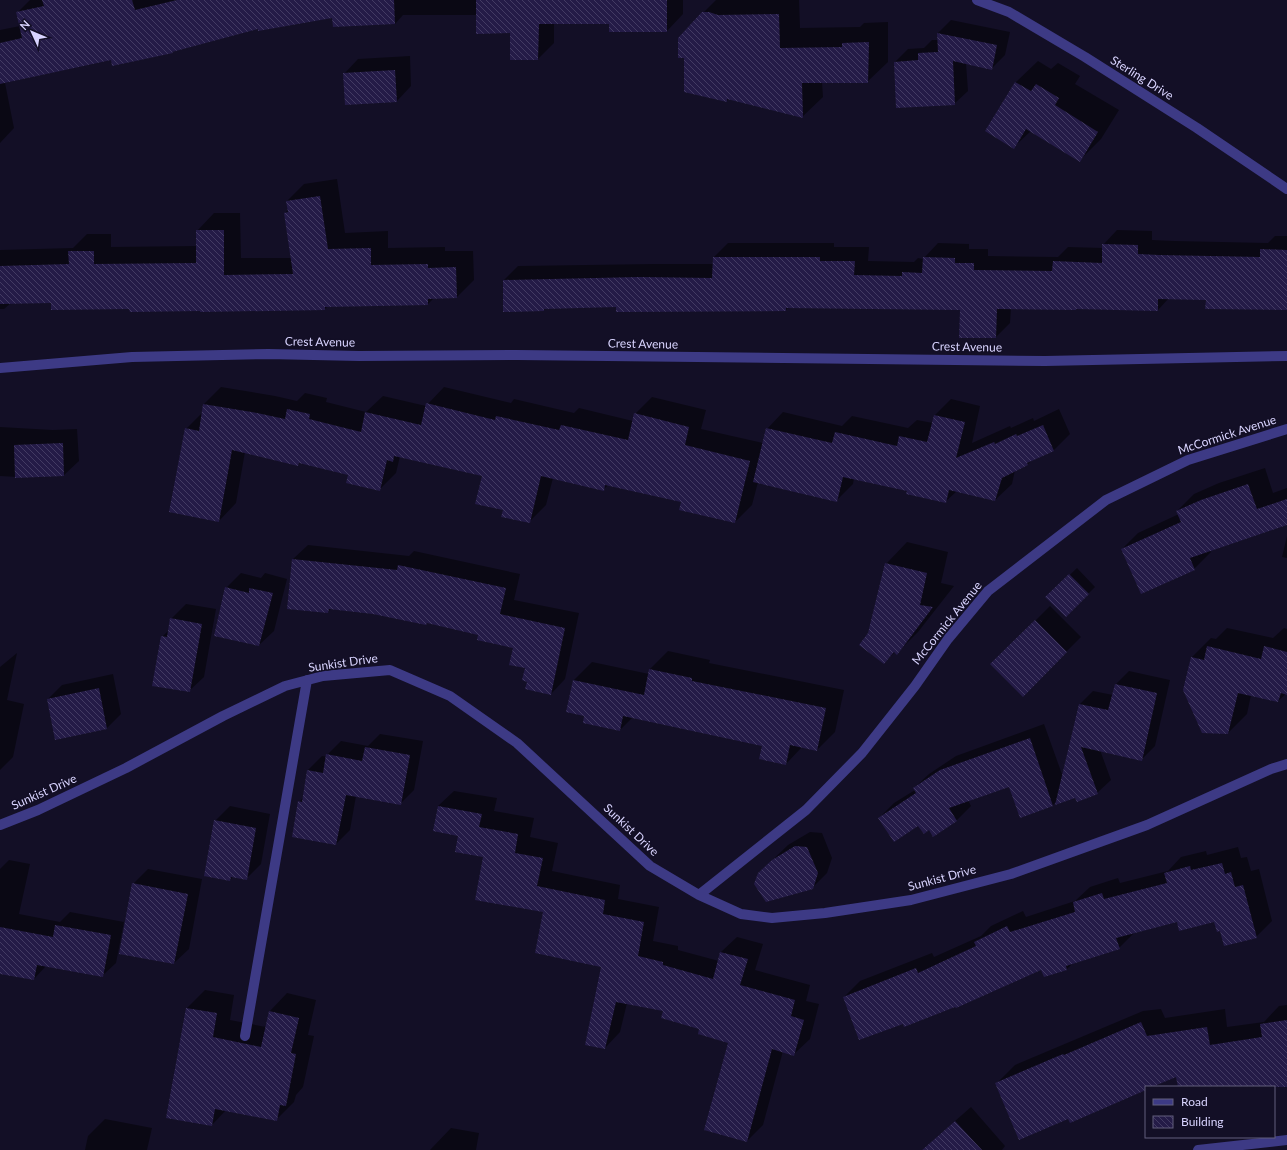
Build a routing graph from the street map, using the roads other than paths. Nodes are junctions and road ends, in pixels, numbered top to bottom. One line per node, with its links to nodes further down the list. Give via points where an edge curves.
1 (977, 0): 2 (street, Sterling Drive, via 1009,12 1085,57)
2 (1287, 189)
3 (1287, 356): 4 (street, Crest Avenue, via 1045,361 268,354 132,358)
4 (0, 368)
5 (1287, 429): 9 (street, McCormick Avenue, via 1188,460 1106,500 988,590 862,753 806,810)
6 (307, 680): 8 (street, Sunkist Drive, via 285,686 126,768 45,807); 9 (street, Sunkist Drive, via 323,676 390,670 450,696 517,743 650,866); 10 (street)
7 (1287, 764): 9 (street, Sunkist Drive, via 1147,825 1010,874 911,900 772,918 741,914)
8 (0, 825)
9 (699, 895)
10 (246, 1036)
11 (1287, 1140): 12 (street)
12 (1198, 1150)

